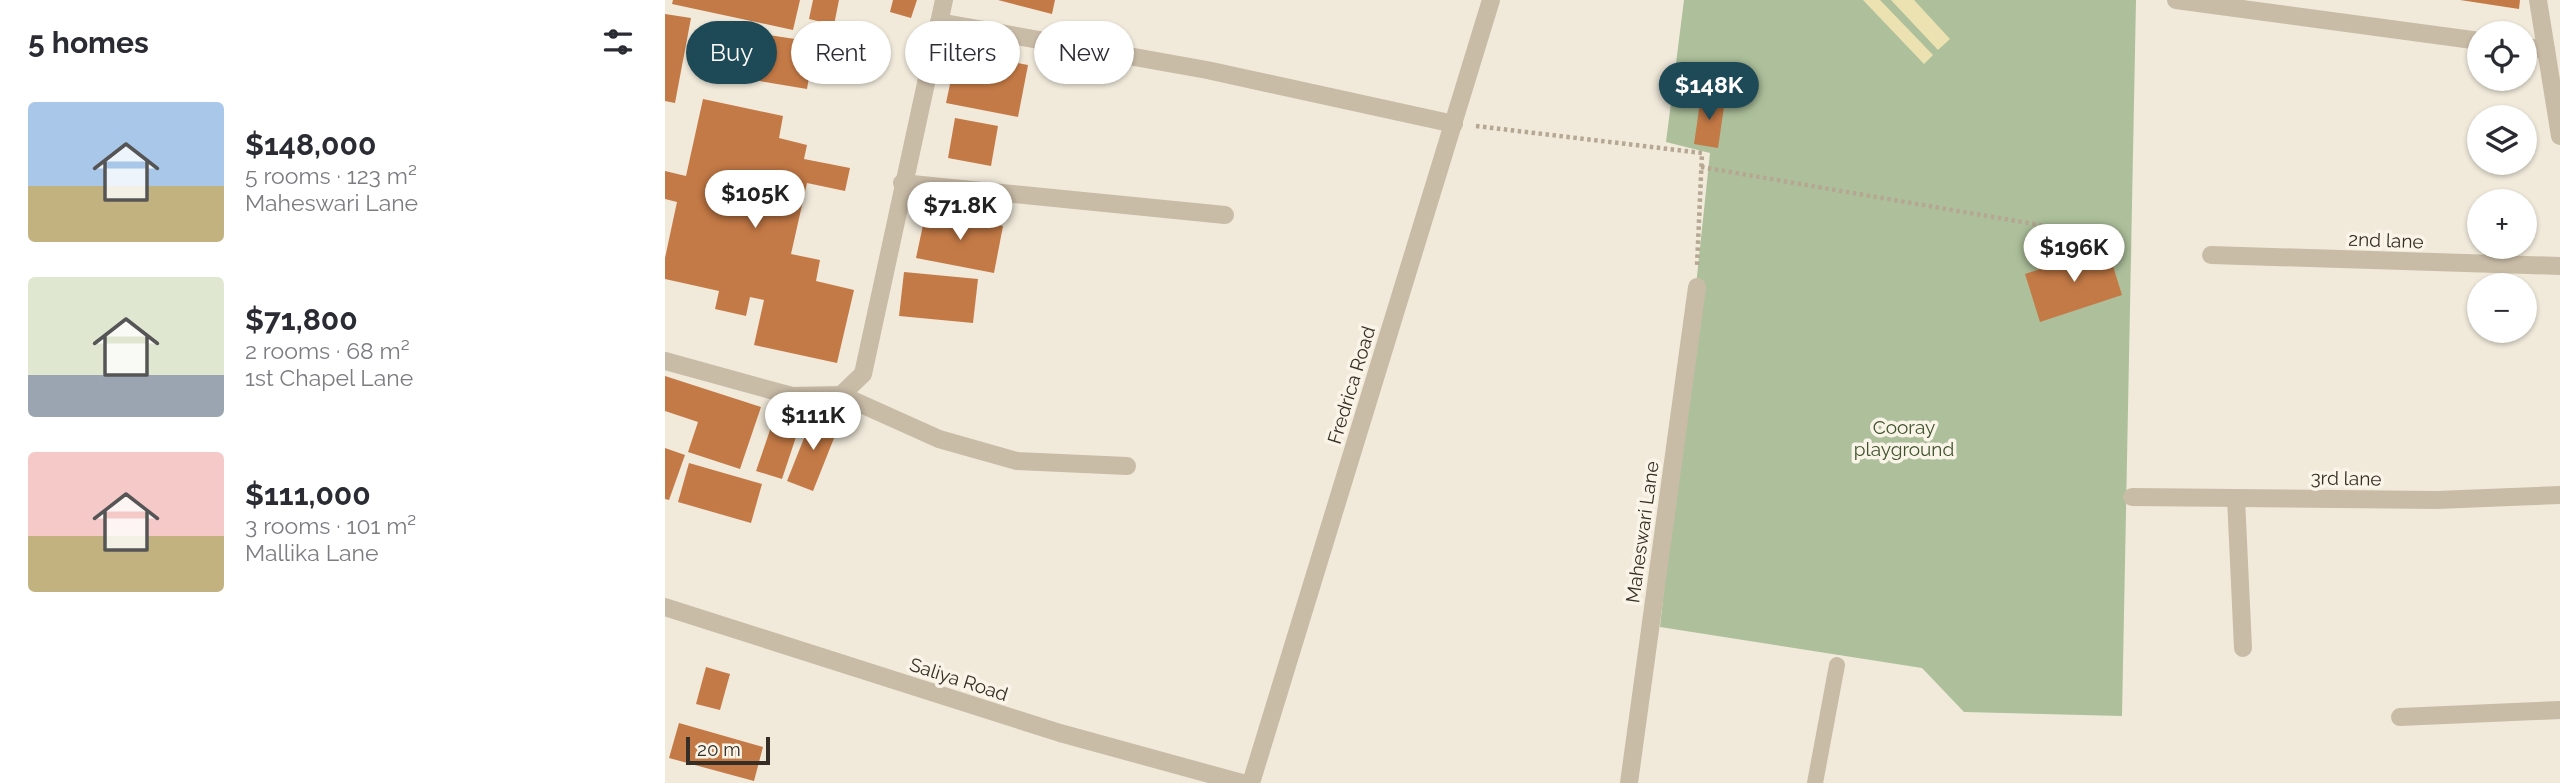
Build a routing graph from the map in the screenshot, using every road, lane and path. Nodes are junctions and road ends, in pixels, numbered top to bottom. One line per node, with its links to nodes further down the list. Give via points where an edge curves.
1 (944, 0): 5 (street)
2 (1491, 0): 11 (street, Fredrica Road)
3 (2176, 0): 7 (street)
4 (2538, 0): 9 (street)
5 (939, 21)
6 (1020, 37): 11 (street, via 1207,70)
7 (2467, 39)
8 (2537, 49): 9 (street)
9 (2546, 50): 12 (street)
10 (925, 84): 14 (street)
11 (1454, 124): 13 (path, via 1702,153); 32 (street, Fredrica Road)
12 (2560, 136)
13 (1702, 167): 17 (path, via 2069,230); 19 (path)
14 (902, 183): 15 (street); 21 (street, via 863,374)
15 (1225, 215)
16 (2211, 255): 18 (street, 2nd lane)
17 (2078, 256)
18 (2560, 266)
19 (1697, 287): 33 (street, Maheswari Lane)
20 (665, 361): 21 (street, via 792,396)
21 (841, 395): 22 (street, via 939,439 1017,461)
22 (1127, 466)
23 (2560, 495): 25 (street, 3rd lane, via 2437,500)
24 (2132, 496): 25 (street, 3rd lane)
25 (2236, 498): 27 (street)
26 (665, 607): 31 (street, Saliya Road, via 1060,733)
27 (2243, 648)
28 (1837, 665): 34 (lane)
29 (2560, 710): 30 (street)
30 (2400, 716)
31 (1242, 783)
32 (1251, 783)
33 (1629, 783)
34 (1815, 783)

